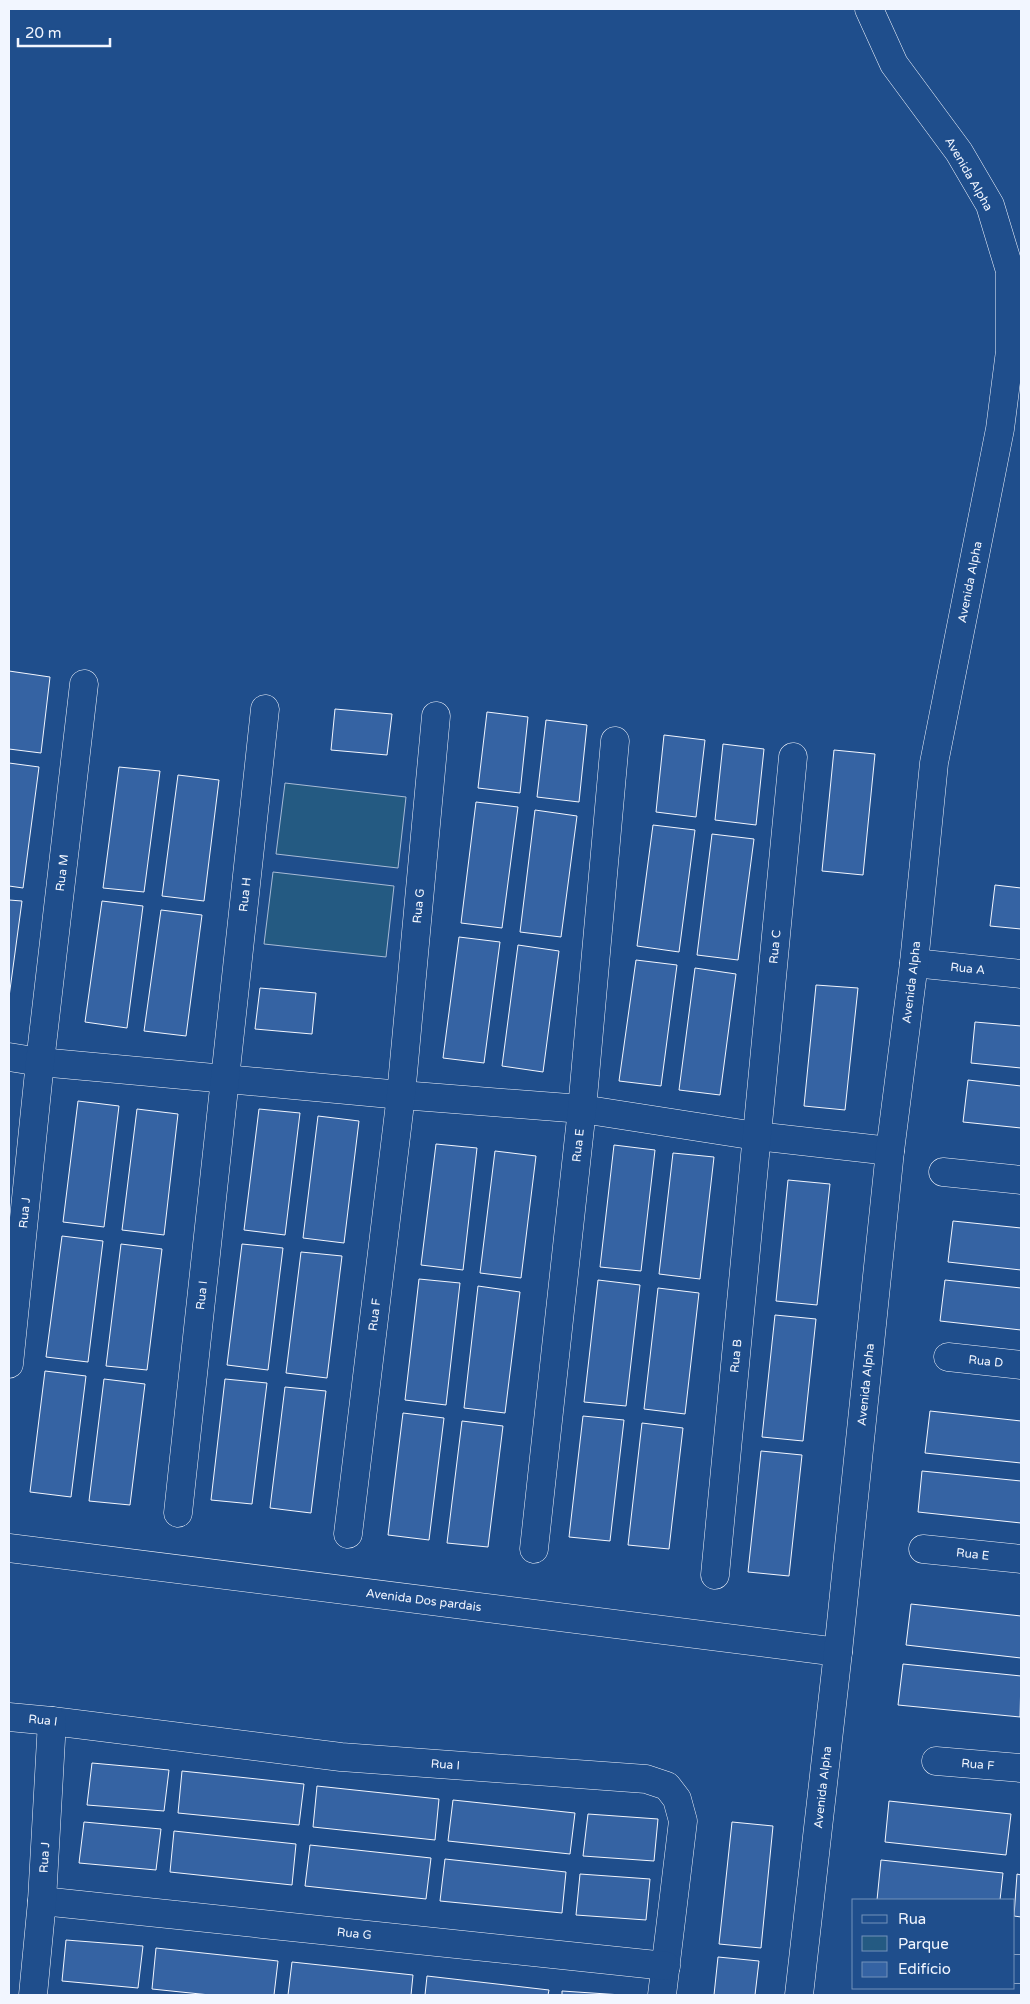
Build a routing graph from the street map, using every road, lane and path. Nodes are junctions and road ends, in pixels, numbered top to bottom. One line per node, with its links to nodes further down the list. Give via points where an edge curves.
1 (869, 9): 7 (street, Avenida Alpha, via 894,64 959,152 990,205 1010,271 1010,352 1000,428 934,763)
2 (84, 684): 10 (street, Rua M)
3 (265, 709): 11 (street, Rua H)
4 (436, 716): 12 (street, Rua G)
5 (615, 740): 13 (street, Rua E)
6 (793, 757): 14 (street, Rua C)
7 (914, 963): 8 (street, Rua A); 15 (street, Avenida Alpha)
8 (1021, 974)
9 (9, 1057): 10 (street)
10 (40, 1062): 11 (street); 19 (street, Rua J)
11 (224, 1078): 12 (street); 21 (street, Rua I)
12 (401, 1095): 13 (street); 22 (street, Rua F)
13 (582, 1109): 14 (street); 24 (street, Rua E)
14 (756, 1136): 15 (street); 27 (street, Rua B)
15 (890, 1151): 28 (street, Avenida Alpha)
16 (943, 1172): 17 (street)
17 (1021, 1180)
18 (948, 1356): 20 (street, Rua D)
19 (9, 1364)
20 (1021, 1365)
21 (178, 1513)
22 (348, 1534)
23 (9, 1548): 28 (street, Avenida Dos pardais)
24 (534, 1548)
25 (924, 1550): 26 (street, Rua E)
26 (1021, 1559)
27 (715, 1575)
28 (838, 1652): 37 (street, Avenida Alpha)
29 (9, 1717): 30 (street, Rua I)
30 (52, 1721): 33 (street, Rua J); 34 (street, Rua I, via 341,1757 646,1779 667,1786 677,1799 683,1821)
31 (936, 1762): 32 (street, Rua F)
32 (1021, 1768)
33 (42, 1901): 34 (street, Rua G); 35 (street, Rua J)
34 (666, 1966): 36 (street, Rua I)
35 (33, 1995)
36 (662, 1995)
37 (799, 1995)

